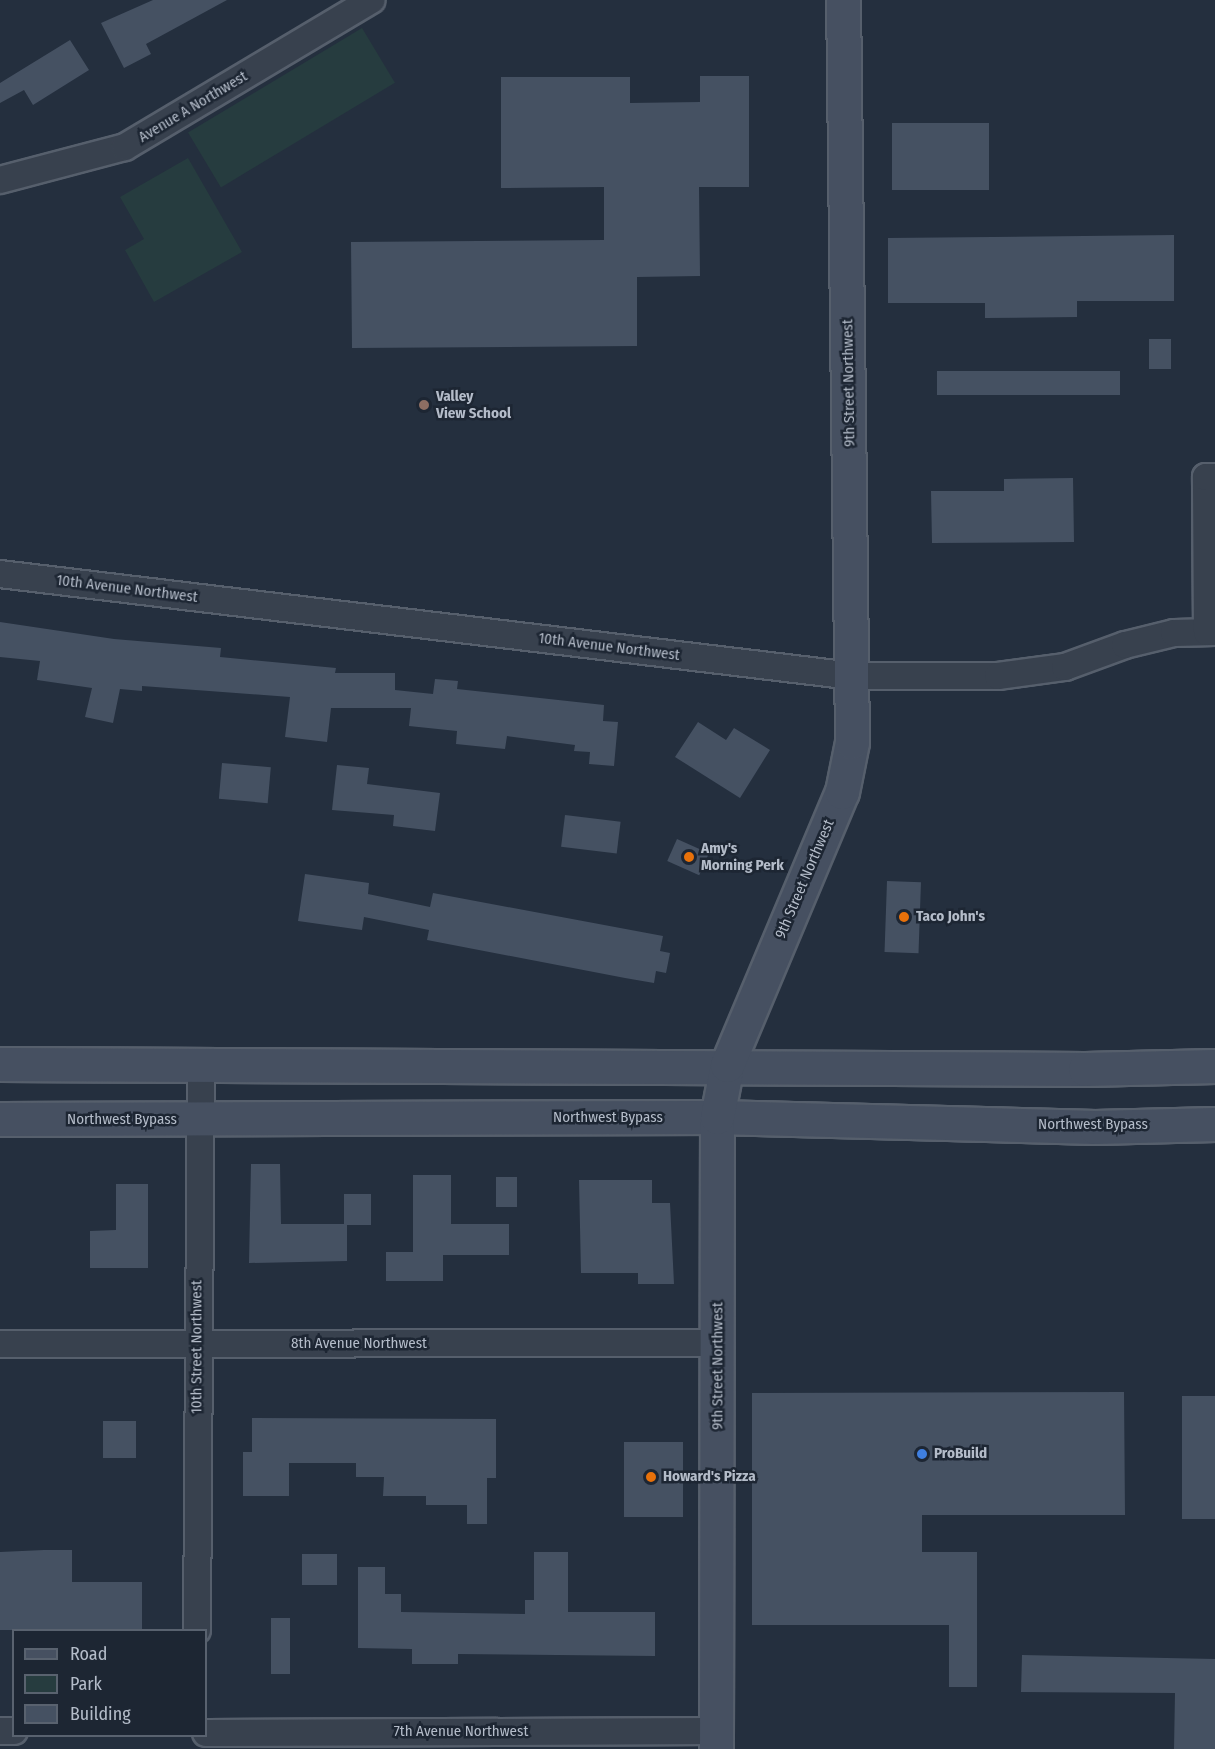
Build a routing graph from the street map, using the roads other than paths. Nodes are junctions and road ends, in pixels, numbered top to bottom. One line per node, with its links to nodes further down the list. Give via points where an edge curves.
1 (372, 0): 3 (street, Avenue A Northwest, via 125,147)
2 (843, 0): 7 (main road, 9th Street Northwest)
3 (0, 180)
4 (1215, 477): 6 (street, via 1206,477)
5 (0, 574): 7 (street, 10th Avenue Northwest)
6 (1211, 632): 7 (street, 10th Avenue Northwest, via 1174,633 1125,645 1065,667 998,676)
7 (853, 676): 10 (main road, 9th Street Northwest, via 852,742 842,792)
8 (0, 1064): 9 (main road)
9 (201, 1064): 10 (main road); 14 (street, 10th Street Northwest)
10 (727, 1065): 11 (main road, via 1085,1069); 12 (main road, 9th Street Northwest)
11 (1215, 1066)
12 (717, 1118): 14 (main road, Northwest Bypass); 15 (main road, Northwest Bypass, via 1095,1127); 16 (main road, 9th Street Northwest)
13 (0, 1119): 14 (main road, Northwest Bypass)
14 (200, 1121): 18 (street, 10th Street Northwest)
15 (1215, 1124)
16 (719, 1343): 18 (street, 8th Avenue Northwest); 21 (main road, 9th Street Northwest)
17 (0, 1344): 18 (street, 8th Avenue Northwest)
18 (197, 1344): 19 (street, 10th Street Northwest)
19 (197, 1629)
20 (207, 1733): 21 (street, 7th Avenue Northwest)
21 (716, 1740)

